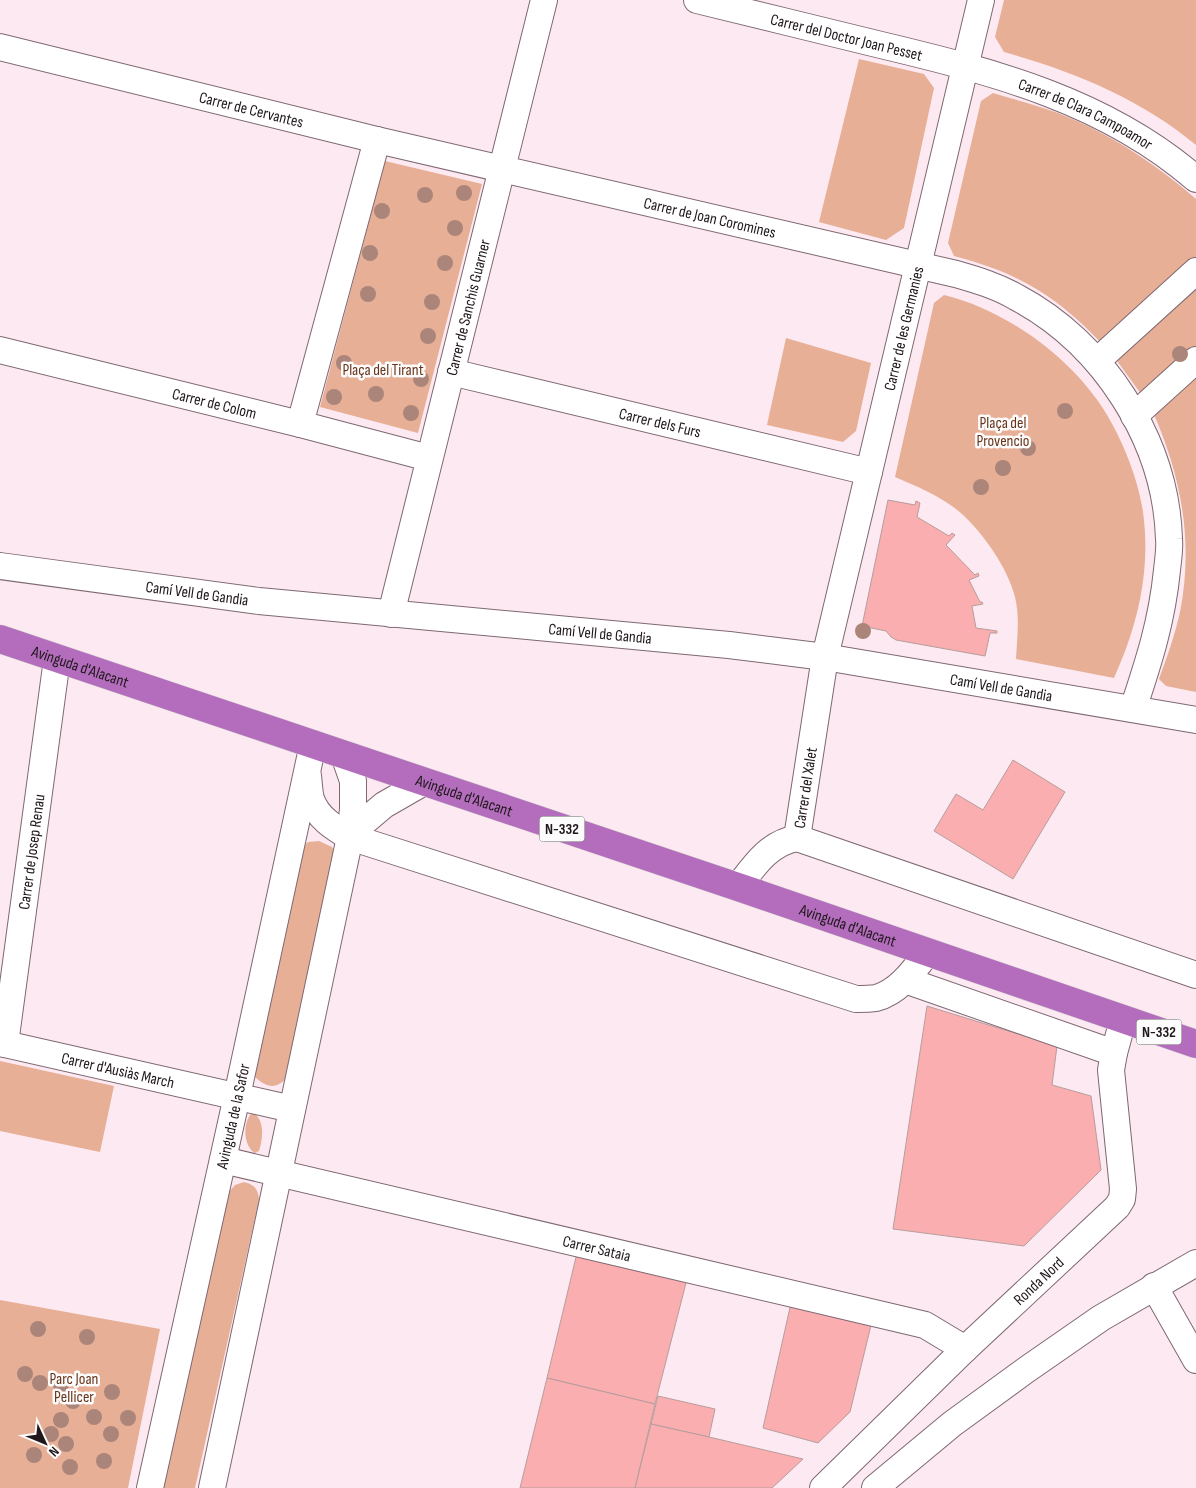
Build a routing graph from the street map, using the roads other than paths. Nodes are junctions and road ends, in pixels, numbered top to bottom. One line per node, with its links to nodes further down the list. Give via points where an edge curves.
1 (544, 0): 7 (street, Carrer de Sanchis Guarner)
2 (696, 0): 5 (street, Carrer del Doctor Joan Pesset)
3 (981, 0): 5 (street, Carrer de les Germanies)
4 (0, 47): 6 (street, Carrer de Cervantes)
5 (966, 66): 8 (street, Carrer de Clara Campoamor, via 1026,84 1110,120 1148,143); 9 (street, Carrer de les Germanies)
6 (377, 140): 7 (street, Carrer de Cervantes); 16 (street)
7 (502, 168): 9 (street, Carrer de Joan Coromines); 14 (street, Carrer de Sanchis Guarner)
8 (1196, 179)
9 (918, 266): 13 (street, via 992,285 1017,297 1060,326); 18 (street, Carrer de les Germanies)
10 (1196, 271): 13 (street)
11 (0, 350): 16 (street, Carrer de Colom)
12 (1196, 360): 15 (street)
13 (1096, 361): 15 (street)
14 (451, 372): 17 (street, Carrer de Sanchis Guarner); 18 (street, Carrer dels Furs)
15 (1134, 416): 24 (street, via 1158,469 1169,540 1158,632)
16 (300, 424): 17 (street, Carrer de Colom)
17 (429, 458): 20 (street, Carrer de Sanchis Guarner)
18 (868, 472): 22 (street, Carrer de les Germanies)
19 (0, 566): 20 (street, Camí Vell de Gandia, via 258,601)
20 (391, 614): 22 (street, Camí Vell de Gandia)
21 (0, 640): 23 (highway, Avinguda d'Alacant / N-332)
22 (825, 657): 24 (street, Camí Vell de Gandia); 30 (street, Carrer del Xalet)
23 (57, 659): 27 (highway, Avinguda d'Alacant / N-332); 36 (street, Carrer de Josep Renau)
24 (1133, 709): 25 (street, Camí Vell de Gandia)
25 (1196, 720)
26 (344, 755): 27 (highway, Avinguda d'Alacant / N-332); 28 (highway, Avinguda d'Alacant / N-332); 29 (street, via 352,781)
27 (310, 757): 29 (street, via 312,799 321,816); 39 (street, Avinguda de la Safor)
28 (424, 782): 29 (street, via 384,805); 31 (highway, Avinguda d'Alacant / N-332)
29 (350, 837): 34 (street, via 856,999 876,998); 40 (street)
30 (797, 838): 31 (street, Carrer del Xalet, via 775,847); 33 (street)
31 (738, 887): 32 (highway, Avinguda d'Alacant / N-332)
32 (928, 953): 34 (street); 35 (highway, Avinguda d'Alacant / N-332)
33 (1196, 975)
34 (905, 980): 38 (street)
35 (1123, 1020): 37 (highway, Avinguda d'Alacant / N-332); 38 (street, Ronda Nord)
36 (2, 1044): 39 (street, Carrer d'Ausiàs March)
37 (1196, 1044)
38 (1114, 1053): 45 (street, Ronda Nord, via 1111,1070 1122,1199)
39 (237, 1096): 40 (street, Carrer d'Ausiàs March); 41 (street, Avinguda de la Safor)
40 (292, 1109): 42 (street)
41 (223, 1160): 42 (street, Carrer Sataia); 48 (street, Avinguda de la Safor)
42 (279, 1172): 45 (street, Carrer Sataia, via 925,1325); 47 (street)
43 (1196, 1263): 44 (street)
44 (1154, 1286): 46 (street); 50 (street, via 1026,1370 952,1424)
45 (965, 1349): 49 (street, Ronda Nord)
46 (1196, 1360)
47 (218, 1487)
48 (150, 1488)
49 (823, 1488)
50 (875, 1488)

